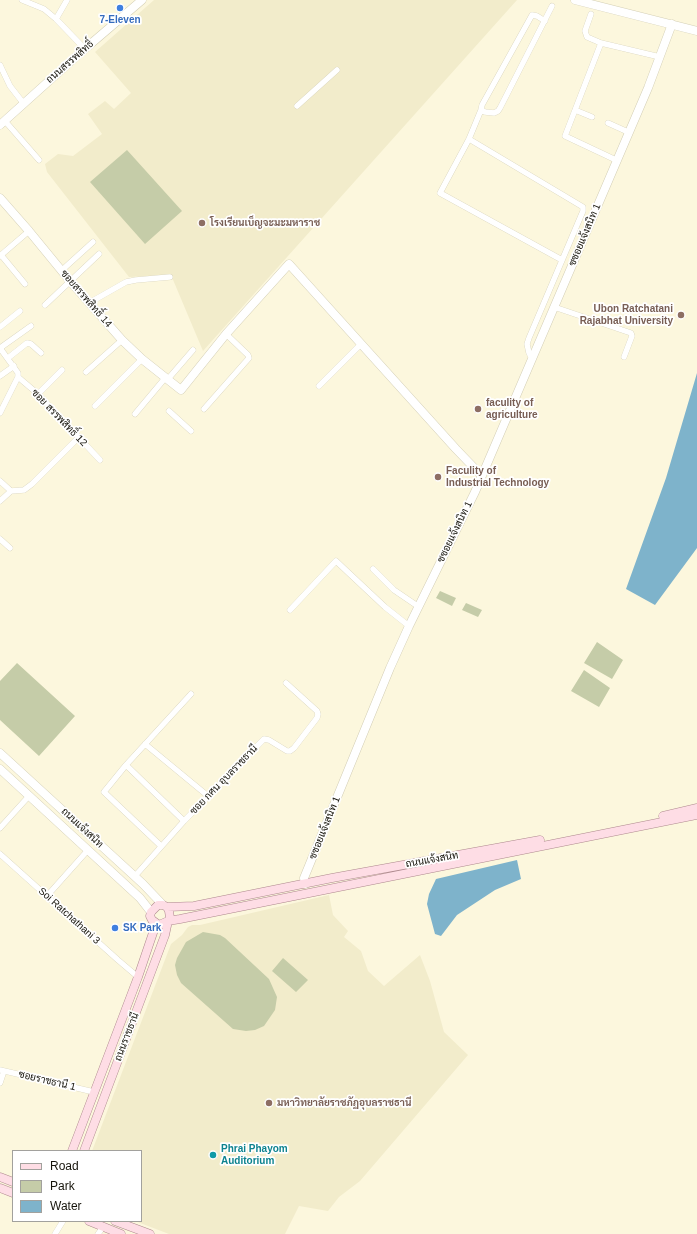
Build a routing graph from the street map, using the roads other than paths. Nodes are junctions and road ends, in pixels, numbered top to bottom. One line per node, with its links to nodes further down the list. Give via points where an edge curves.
1 (22, 0): 7 (street, via 44,10)
2 (67, 0): 7 (street)
3 (142, 0): 12 (street, ถนนสรรพสิทธิ์)
4 (575, 0): 9 (street)
5 (552, 6): 8 (street)
6 (591, 14): 11 (street, via 585,34)
7 (56, 19): 12 (street)
8 (545, 21): 18 (street, via 498,111 494,113); 18 (street, via 534,15 531,17)
9 (672, 24): 10 (street); 13 (street, ซซอยแจ้งสนิท 1)
10 (697, 31)
11 (601, 42): 13 (street); 19 (street)
12 (85, 49): 16 (street, ถนนสรรพสิทธิ์)
13 (660, 57): 23 (street, ซซอยแจ้งสนิท 1)
14 (0, 65): 16 (street, via 10,86)
15 (337, 70): 17 (street)
16 (24, 104): 21 (street, ถนนสรรพสิทธิ์)
17 (297, 106)
18 (481, 110): 24 (street)
19 (575, 110): 20 (street); 26 (street, via 565,136)
20 (592, 117)
21 (3, 123): 25 (street)
22 (608, 123): 23 (street)
23 (628, 132): 26 (street, ซซอยแจ้งสนิท 1)
24 (469, 140): 32 (street, via 583,207); 32 (street, via 440,193)
25 (39, 160)
26 (616, 160): 39 (street, ซซอยแจ้งสนิท 1)
27 (0, 198): 28 (street, ซอยสรรพสิทธิ์ 14)
28 (29, 230): 31 (street); 33 (street, ซอยสรรพสิทธิ์ 14)
29 (93, 242): 33 (street)
30 (99, 254): 35 (street)
31 (1, 256): 36 (street)
32 (562, 260): 51 (street, via 529,338 529,353)
33 (61, 271): 35 (street, ซอยสรรพสิทธิ์ 14)
34 (170, 277): 37 (street, via 126,282)
35 (70, 281): 37 (street, ซอยสรรพสิทธิ์ 14); 38 (street)
36 (25, 284)
37 (89, 303): 44 (street, ซอยสรรพสิทธิ์ 14)
38 (46, 305)
39 (554, 307): 49 (street, via 631,333); 51 (street, ซซอยแจ้งสนิท 1)
40 (20, 311): 42 (street)
41 (31, 326): 46 (street)
42 (0, 327)
43 (226, 334): 45 (street, via 289,264); 58 (street, ซอยสรรพสิทธิ์ 14, via 181,390); 62 (street, via 249,358)
44 (122, 340): 52 (street, ซอยสรรพสิทธิ์ 14); 55 (street)
45 (361, 344): 59 (street); 69 (street)
46 (0, 348): 50 (street, ซอย สรรพสิทธิ์ 12)
47 (192, 350): 58 (street)
48 (41, 354): 50 (street, via 27,343)
49 (624, 357)
50 (8, 358): 53 (street, ซอย สรรพสิทธิ์ 12)
51 (532, 358): 69 (street, ซซอยแจ้งสนิท 1)
52 (142, 359): 58 (street, ซอยสรรพสิทธิ์ 14); 61 (street)
53 (14, 366): 56 (street); 57 (street, ซอย สรรพสิทธิ์ 12)
54 (62, 370): 60 (street)
55 (86, 372)
56 (0, 376)
57 (18, 376): 60 (street, ซอย สรรพสิทธิ์ 12); 64 (street)
58 (167, 378): 65 (street)
59 (319, 386)
60 (38, 394): 67 (street, ซอย สรรพสิทธิ์ 12)
61 (95, 406)
62 (204, 409)
63 (169, 412): 66 (street)
64 (0, 413)
65 (135, 414)
66 (192, 431)
67 (78, 436): 68 (street, ซอย สรรพสิทธิ์ 12); 71 (street, via 32,484 24,490)
68 (100, 460)
69 (481, 475): 76 (street, ซซอยแจ้งสนิท 1)
70 (0, 481): 71 (street)
71 (11, 491): 72 (street)
72 (0, 501)
73 (0, 539): 74 (street)
74 (10, 548)
75 (373, 569): 76 (street, via 394,590)
76 (419, 607): 78 (street, ซซอยแจ้งสนิท 1)
77 (290, 610): 78 (street, via 336,561 384,607)
78 (409, 626): 97 (street, ซซอยแจ้งสนิท 1, via 304,878)
79 (286, 683): 86 (street, ซอย กศน อุบลราชธานี, via 317,711 317,718 290,751 264,739)
80 (192, 694): 81 (street)
81 (145, 744): 83 (street); 86 (street)
82 (0, 753): 87 (street, ถนนแจ้งสนิท)
83 (126, 765): 91 (street, ซอย กศน อุบลราชธานี); 93 (street, via 104,792)
84 (0, 769): 85 (street, ถนนแจ้งสนิท)
85 (29, 796): 89 (street, ถนนแจ้งสนิท); 92 (street)
86 (208, 796): 91 (street, ซอย กศน อุบลราชธานี)
87 (54, 802): 89 (street); 96 (street, ถนนแจ้งสนิท)
88 (697, 808): 97 (main road, ถนนแจ้งสนิท, via 597,830)
89 (46, 812): 94 (street, ถนนแจ้งสนิท)
90 (697, 815): 101 (main road, ถนนแจ้งสนิท)
91 (184, 821): 93 (street, ซอย กศน อุบลราชธานี)
92 (0, 828)
93 (161, 846): 96 (street, ซอย กศน อุบลราชธานี)
94 (88, 850): 98 (street); 100 (street, ถนนแจ้งสนิท, via 140,898)
95 (0, 854): 98 (street, Soi Ratchathani 3)
96 (134, 876): 99 (street, ถนนแจ้งสนิท)
97 (305, 884): 99 (main road, ถนนแจ้งสนิท, via 194,906)
98 (47, 896): 103 (street, Soi Ratchathani 3)
99 (165, 906): 100 (main road, via 158,905); 101 (main road, via 170,916)
100 (151, 912): 102 (main road, via 150,916)
101 (168, 921): 102 (main road); 104 (main road, ถนนราชธานี)
102 (156, 924): 103 (main road, ถนนราชธานี)
103 (138, 977): 104 (main road); 107 (main road, ถนนราชธานี)
104 (147, 982): 109 (main road, ถนนราชธานี)
105 (2, 1070): 106 (street); 107 (street, ซอยราชธานี 1)
106 (0, 1083)
107 (94, 1092): 108 (main road, ถนนราชธานี)
108 (72, 1150)
109 (84, 1150)
110 (0, 1178): 111 (main road)
111 (12, 1182)
112 (0, 1188): 113 (main road)
113 (12, 1193)
114 (62, 1222): 118 (street)
115 (90, 1222): 117 (main road)
116 (118, 1222): 120 (main road)
117 (101, 1230): 119 (main road)
118 (55, 1234)
119 (121, 1234)
120 (150, 1234)

